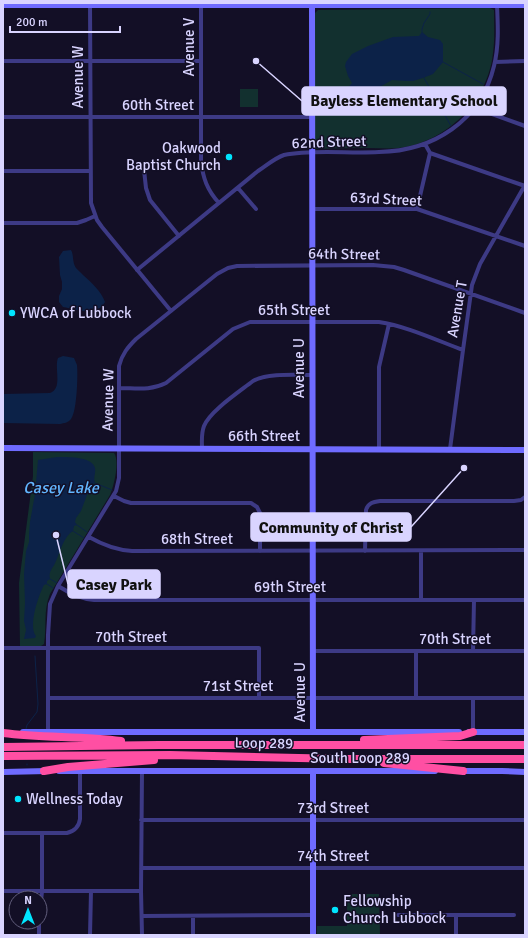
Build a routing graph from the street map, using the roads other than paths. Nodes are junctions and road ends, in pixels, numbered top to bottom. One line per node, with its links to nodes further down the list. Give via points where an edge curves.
1 (90, 4): 4 (street); 7 (street); 9 (street, Avenue W)
2 (312, 4): 3 (street); 7 (street); 17 (street, Avenue U)
3 (422, 4): 5 (street)
4 (3, 5)
5 (497, 5): 6 (street); 12 (street, 62nd Street, via 498,37)
6 (525, 5)
7 (201, 6): 10 (street, Avenue V)
8 (3, 61): 9 (street)
9 (90, 61): 10 (street); 15 (street, Avenue W)
10 (201, 61): 16 (street, Avenue V)
11 (525, 61): 12 (street)
12 (495, 62): 13 (street, 62nd Street, via 488,84)
13 (474, 107): 18 (street); 19 (street, 62nd Street, via 454,128)
14 (3, 116): 15 (street, 60th Street)
15 (90, 117): 16 (street, 60th Street); 24 (street, Avenue W)
16 (201, 117): 17 (street, 60th Street); 27 (street, Avenue V, via 202,173)
17 (312, 117): 20 (street, Avenue U)
18 (525, 126)
19 (425, 144): 20 (street, 62nd Street, via 393,152); 21 (street)
20 (312, 152): 26 (street, 62nd Street, via 297,153 273,160); 29 (street, Avenue U)
21 (430, 153): 25 (street); 30 (street)
22 (144, 170): 33 (street, via 150,200)
23 (3, 171): 24 (street)
24 (90, 171): 31 (street, Avenue W, via 91,203)
25 (525, 186): 34 (street, Avenue T)
26 (238, 188): 27 (street, 62nd Street); 28 (street)
27 (219, 203): 33 (street, 62nd Street)
28 (256, 209)
29 (312, 209): 30 (street, 63rd Street); 36 (street, Avenue U)
30 (417, 209): 34 (street, 63rd Street)
31 (95, 216): 32 (street, via 77,222); 37 (street, Avenue W)
32 (3, 223)
33 (179, 236): 37 (street, 62nd Street)
34 (496, 236): 35 (street, 63rd Street); 38 (street, Avenue T, via 475,275)
35 (525, 246)
36 (312, 265): 38 (street, 64th Street, via 394,267); 39 (street, 64th Street, via 228,268); 41 (street, Avenue U)
37 (137, 270): 39 (street, Avenue W)
38 (471, 294): 40 (street, 64th Street); 43 (street, Avenue T)
39 (170, 311): 45 (street, Avenue W, via 126,349 119,366)
40 (525, 312)
41 (312, 322): 42 (street, 65th Street); 44 (street, Avenue U); 45 (street, 65th Street, via 243,324 228,332 166,383 154,388)
42 (389, 324): 43 (street, 65th Street); 50 (street, via 379,367)
43 (462, 350): 51 (street, Avenue T)
44 (312, 374): 48 (street, via 267,376 253,381 209,418 202,433); 49 (street, Avenue U)
45 (119, 388): 47 (street, Avenue W)
46 (3, 448): 47 (street, 66th Street)
47 (119, 448): 48 (street, 66th Street); 53 (street, Avenue W, via 119,478)
48 (202, 448): 49 (street, 66th Street)
49 (312, 449): 50 (street, 66th Street); 58 (street, Avenue U)
50 (379, 449): 51 (street, 66th Street)
51 (450, 449): 52 (street, 66th Street)
52 (525, 450)
53 (114, 496): 55 (street, Avenue W); 57 (street, via 131,502 254,504 260,516)
54 (524, 498): 59 (street, via 514,501 375,501 368,505 366,514)
55 (89, 537): 57 (street, 68th Street, via 106,546 125,551); 61 (street, Avenue W)
56 (525, 550): 60 (street, 68th Street)
57 (260, 551): 58 (street, 68th Street)
58 (312, 551): 59 (street, 68th Street); 62 (street, Avenue U)
59 (366, 551): 60 (street, 68th Street)
60 (421, 551): 63 (street)
61 (58, 586): 62 (street, 69th Street, via 72,595 94,600); 67 (street, Avenue W, via 50,604)
62 (312, 599): 63 (street, 69th Street); 68 (street, Avenue U)
63 (421, 600): 64 (street, 69th Street)
64 (474, 600): 65 (street, 69th Street); 70 (street)
65 (525, 600)
66 (3, 648): 67 (street, 70th Street)
67 (48, 649): 72 (street, Avenue W); 73 (street, 70th Street, via 259,648)
68 (312, 651): 69 (street, 70th Street); 74 (street, Avenue U)
69 (416, 651): 70 (street, 70th Street); 75 (street)
70 (473, 651): 71 (street, 70th Street)
71 (525, 652)
72 (48, 698): 73 (street, 71st Street); 78 (street, Avenue W)
73 (259, 698): 74 (street, 71st Street)
74 (313, 698): 75 (street, 71st Street); 79 (street, Avenue U)
75 (416, 698): 76 (street, 71st Street)
76 (473, 698): 77 (street, 71st Street); 80 (street)
77 (525, 698)
78 (48, 732): 79 (street, South Loop 289); 82 (street, South Loop 289)
79 (313, 732): 80 (street, South Loop 289)
80 (473, 732): 81 (street, South Loop 289); 84 (highway, via 460,736)
81 (525, 732)
82 (3, 733): 83 (highway, via 84,737)
83 (159, 745): 84 (highway, Loop 289); 86 (highway, Loop 289)
84 (257, 745): 85 (highway, Loop 289)
85 (525, 745)
86 (3, 747)
87 (170, 755): 88 (highway, Loop 289); 89 (highway, Loop 289); 91 (highway, via 161,760)
88 (3, 756)
89 (344, 759): 90 (highway, Loop 289); 94 (highway)
90 (525, 759)
91 (44, 771): 92 (street, South Loop 289); 95 (street, South Loop 289)
92 (80, 771): 96 (street, South Loop 289); 102 (street, via 79,821 76,829 67,833)
93 (313, 771): 94 (street, South Loop 289); 96 (street, South Loop 289); 99 (street)
94 (463, 771): 97 (street, South Loop 289)
95 (3, 772)
96 (142, 772): 98 (street)
97 (525, 772)
98 (141, 820): 99 (street, 73rd Street); 103 (street)
99 (313, 820): 100 (street, 73rd Street); 104 (street)
100 (525, 820)
101 (3, 833): 102 (street)
102 (42, 833): 106 (street)
103 (141, 868): 104 (street, 74th Street); 109 (street)
104 (313, 868): 105 (street, 74th Street); 110 (street)
105 (525, 868)
106 (42, 890)
107 (48, 891): 108 (street)
108 (91, 891): 109 (street); 116 (street)
109 (141, 891): 114 (street)
110 (313, 915): 115 (street); 119 (street)
111 (398, 915): 112 (street)
112 (456, 915): 113 (street); 120 (street)
113 (514, 915)
114 (142, 916): 115 (street); 117 (street)
115 (193, 916): 118 (street)
116 (90, 935)
117 (142, 935)
118 (193, 935)
119 (313, 935)
120 (456, 935)

